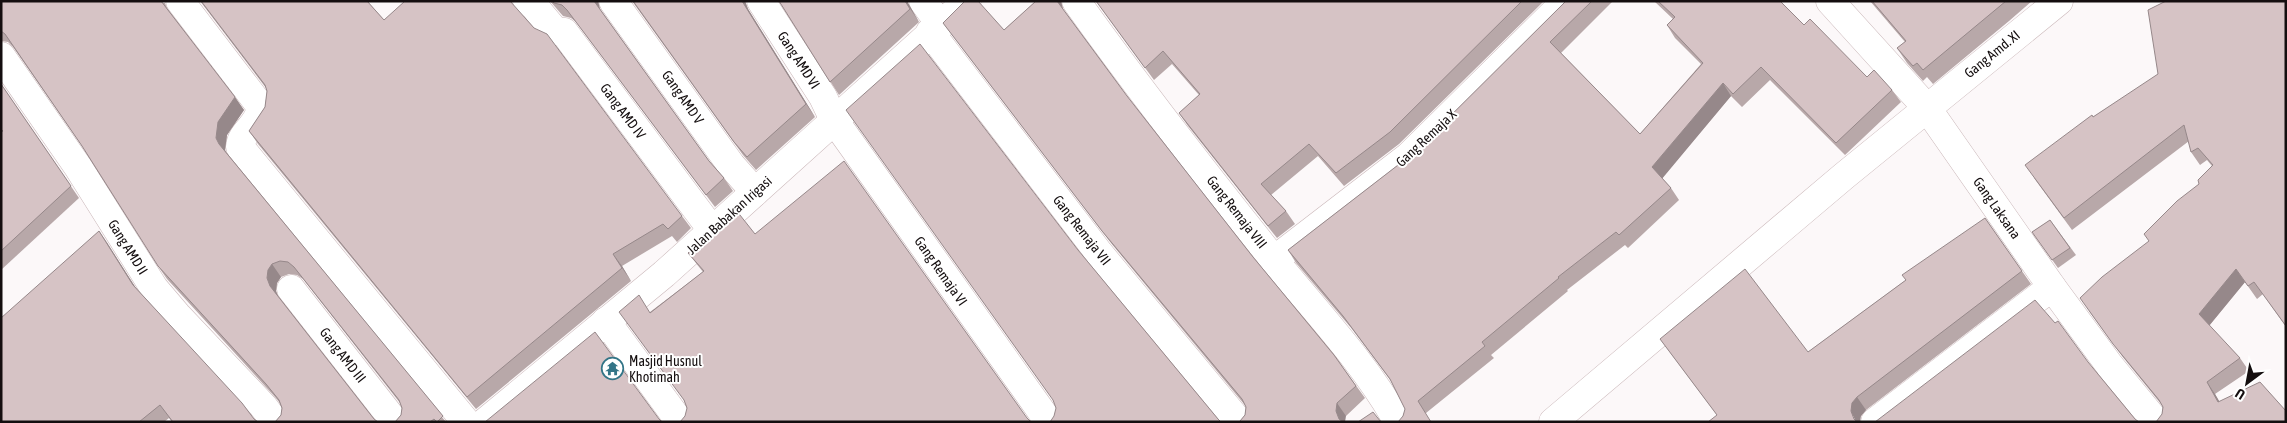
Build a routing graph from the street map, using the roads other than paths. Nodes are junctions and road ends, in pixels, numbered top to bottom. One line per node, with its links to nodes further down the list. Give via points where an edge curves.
1 (180, 1): 25 (street, via 261,107 260,118 241,140 240,147)
2 (527, 1): 16 (street, Gang AMD IV, via 555,31 564,32)
3 (614, 1): 15 (street, Gang AMD V, via 731,165)
4 (761, 1): 14 (street, Gang AMD VI, via 823,97)
5 (924, 1): 11 (street, Gang Remaja VII)
6 (967, 1): 11 (street, Jalan Babakan Irigasi)
7 (1076, 1): 17 (street, Gang Remaja VIII, via 1124,69)
8 (1566, 1): 17 (street, Gang Remaja X, via 1409,156)
9 (1830, 1): 13 (street, Gang Laksana)
10 (2059, 1): 13 (street, Gang Amd. XI)
11 (935, 28): 14 (street, Jalan Babakan Irigasi); 28 (street, Gang Remaja VII, via 1099,253)
12 (1, 56): 23 (street, Gang AMD II, via 78,167 154,288)
13 (1927, 108): 18 (street, Gang Laksana); 29 (street, Gang Amd. XI)
14 (834, 120): 15 (street, Jalan Babakan Irigasi); 27 (street, Gang Remaja VI)
15 (755, 192): 16 (street, Jalan Babakan Irigasi)
16 (712, 230): 20 (street, Jalan Babakan Irigasi)
17 (1274, 260): 21 (street, Gang Remaja VIII, via 1357,359)
18 (2052, 286): 30 (street); 31 (street, Gang Laksana, via 2110,366)
19 (291, 288): 24 (street, Gang AMD III)
20 (606, 320): 22 (street, Jalan Babakan Irigasi); 26 (street)
21 (1384, 413)
22 (497, 418)
23 (275, 422)
24 (395, 422)
25 (466, 422)
26 (680, 422)
27 (1049, 422)
28 (1240, 422)
29 (1553, 422)
30 (1876, 422)
31 (2156, 422)

